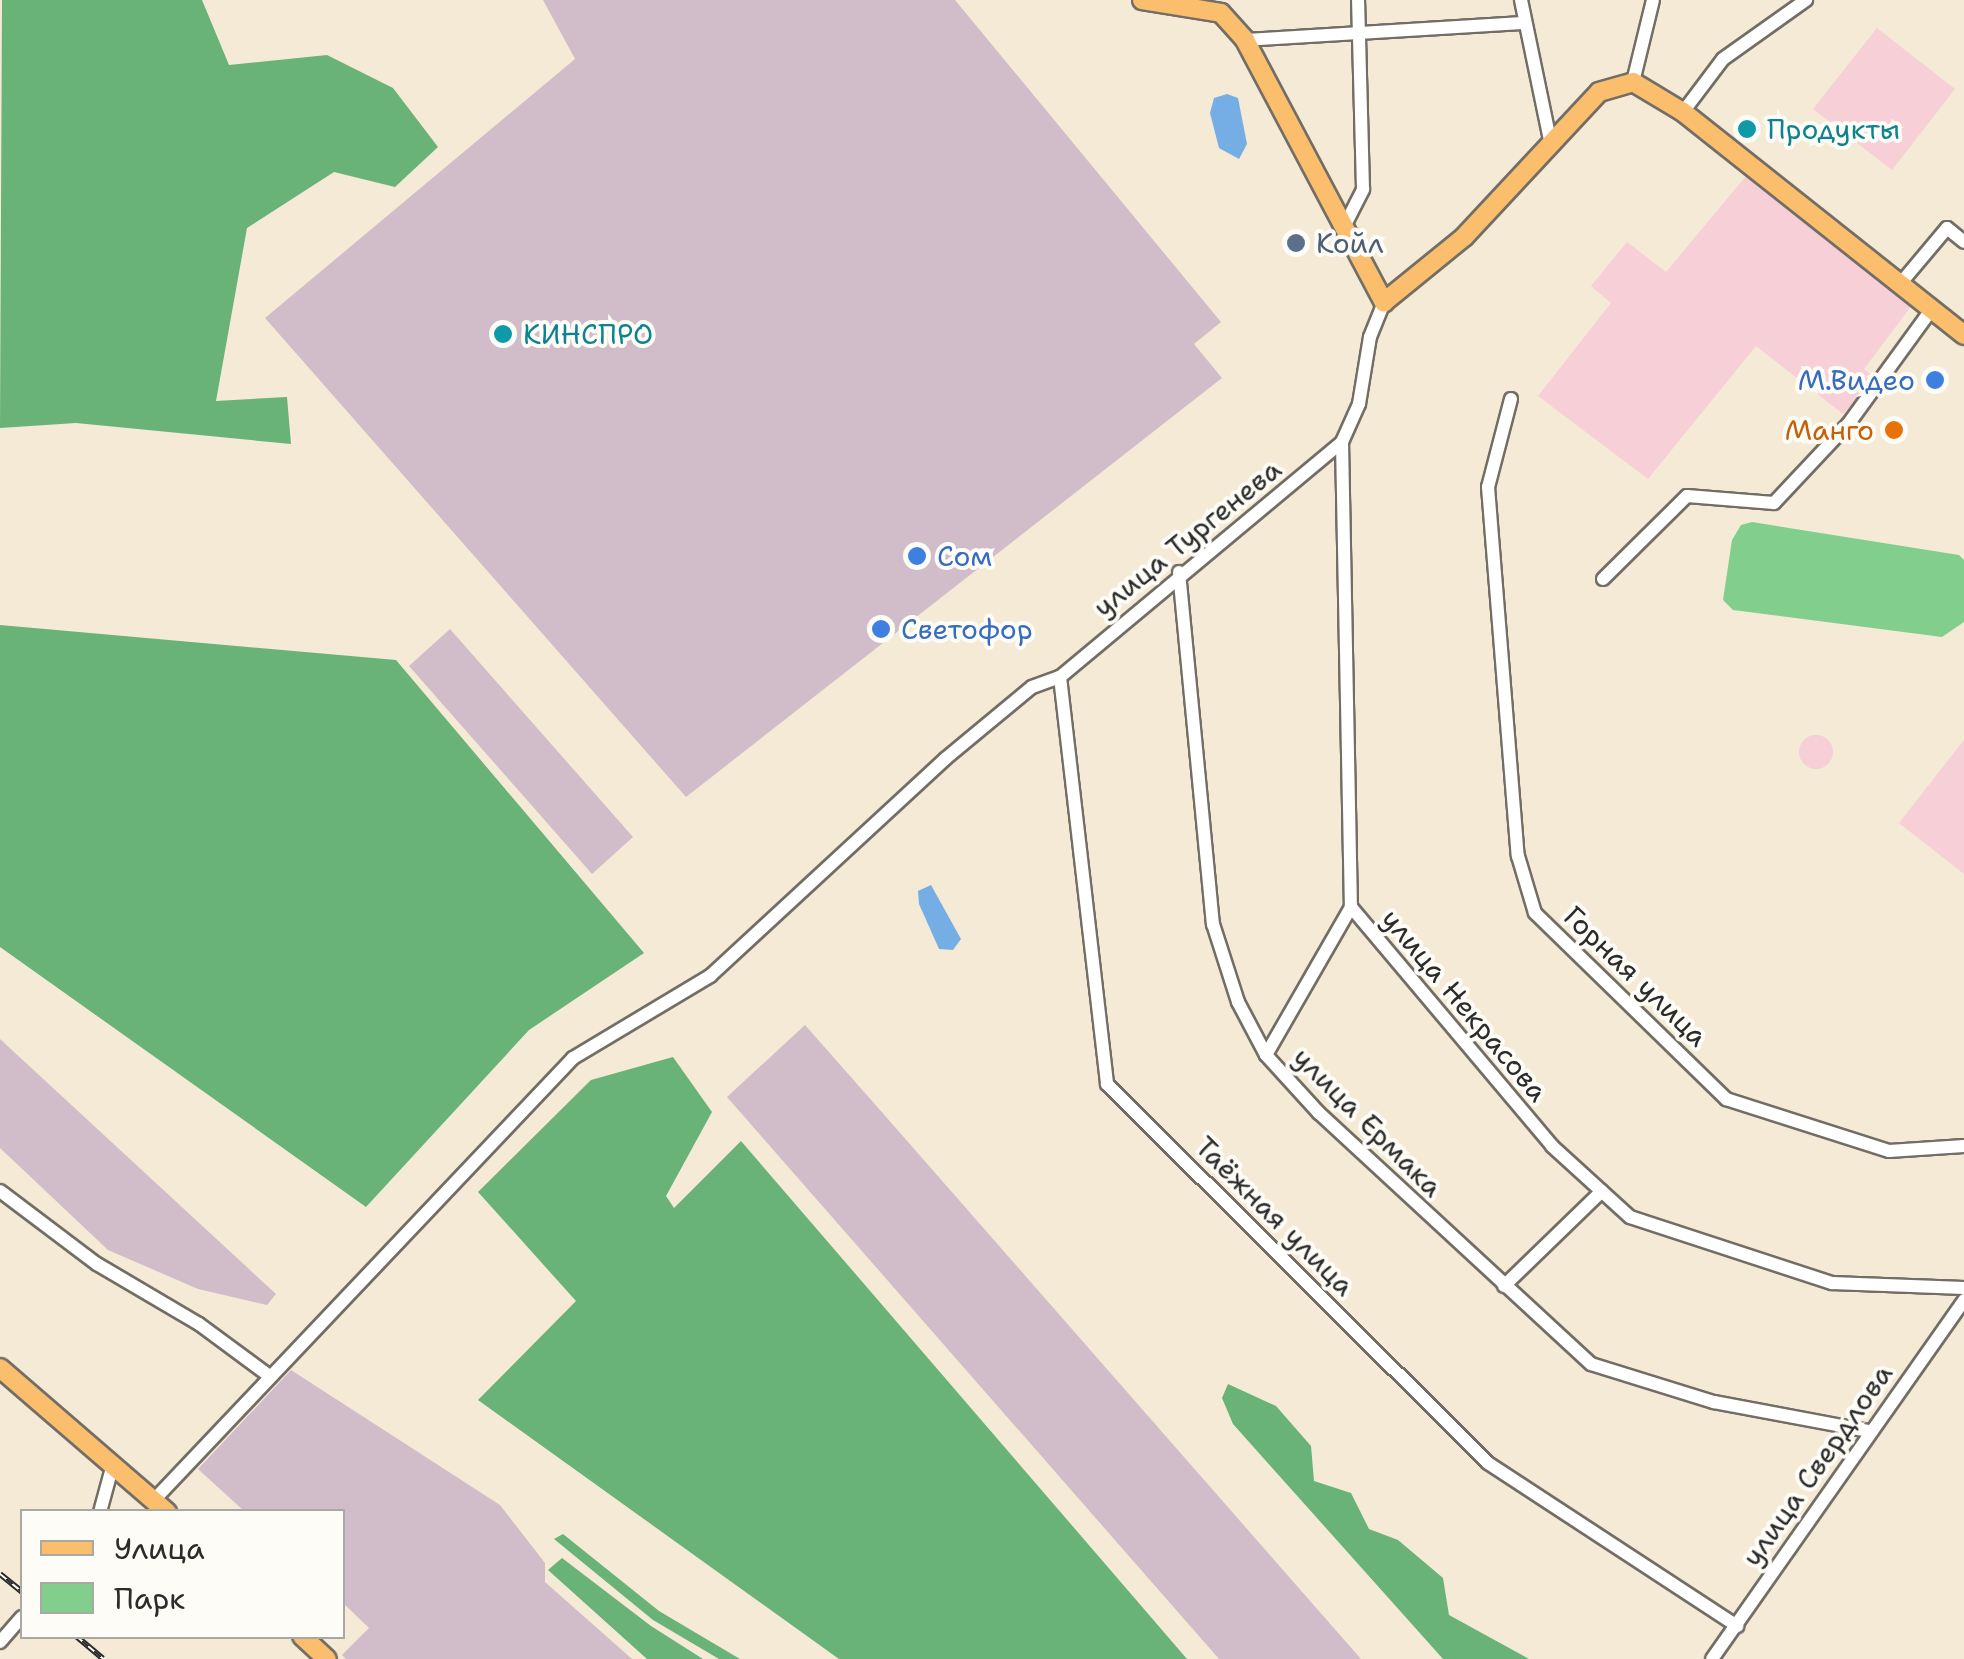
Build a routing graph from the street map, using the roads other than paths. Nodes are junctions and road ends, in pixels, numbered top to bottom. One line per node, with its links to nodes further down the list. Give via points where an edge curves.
1 (1142, 0): 6 (main road)
2 (1358, 0): 8 (street)
3 (1521, 0): 7 (street)
4 (1654, 0): 10 (street)
5 (1806, 0): 11 (street, via 1724,59)
6 (1218, 6): 9 (main road)
7 (1524, 24): 8 (street); 12 (street)
8 (1362, 33): 9 (street); 13 (street, via 1363,189)
9 (1245, 40): 13 (main road)
10 (1634, 82): 11 (main road); 12 (main road, via 1600,92)
11 (1682, 112): 15 (main road)
12 (1551, 145): 16 (main road, via 1464,237)
13 (1346, 221): 16 (main road)
14 (1964, 242): 15 (street, via 1947,228)
15 (1900, 284): 17 (main road)
16 (1384, 302): 20 (street, улица Тургенева, via 1370,336 1359,404)
17 (1931, 310): 18 (main road); 22 (street, via 1849,424 1774,503 1687,496)
18 (1964, 335)
19 (1511, 399): 26 (street, Горная улица, via 1488,487 1518,856 1535,912 1726,1099 1889,1150)
20 (1342, 442): 21 (street, улица Тургенева); 24 (street, улица Некрасова)
21 (1179, 572): 23 (street, улица Тургенева); 25 (street, улица Ермака, via 1213,924 1238,1002)
22 (1603, 579)
23 (1060, 676): 33 (street, улица Тургенева, via 1032,688 945,759 710,976 573,1058); 39 (street, Таёжная улица, via 1106,1084 1488,1463)
24 (1350, 907): 25 (street); 28 (street, улица Некрасова, via 1552,1146)
25 (1266, 1055): 29 (street, улица Ермака)
26 (1964, 1146)
27 (0, 1191): 33 (street)
28 (1602, 1192): 29 (street); 30 (street, улица Некрасова, via 1630,1217 1832,1283)
29 (1504, 1286): 34 (street, улица Ермака, via 1591,1364 1714,1402)
30 (1964, 1288)
31 (1964, 1300): 34 (street, улица Свердлова)
32 (0, 1368): 35 (main road)
33 (271, 1378): 36 (street, улица Тургенева)
34 (1869, 1430): 39 (street, улица Свердлова)
35 (112, 1464): 36 (main road); 37 (street)
36 (160, 1506)
37 (101, 1509)
38 (20, 1619): 41 (street)
39 (1737, 1626): 43 (street, улица Свердлова)
40 (305, 1639): 42 (main road)
41 (0, 1642)
42 (327, 1659)
43 (1712, 1659)

